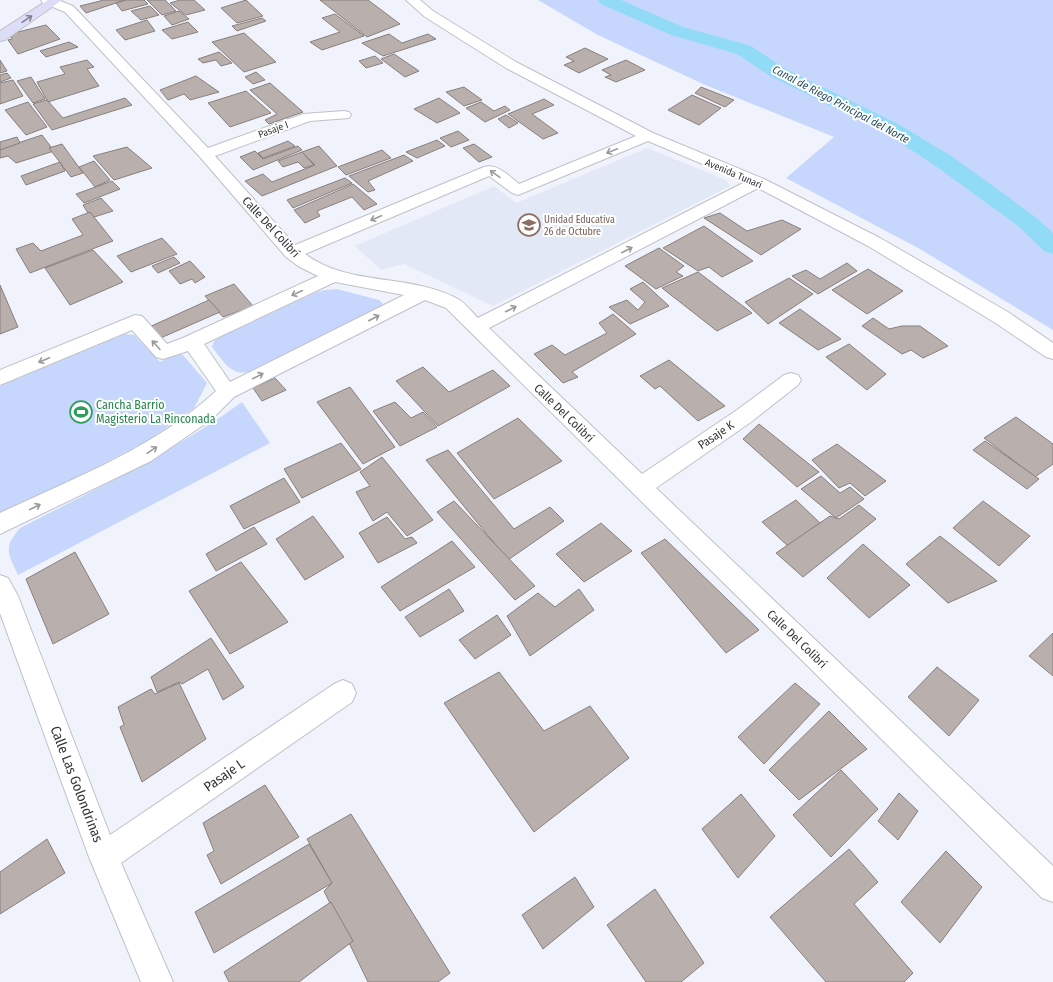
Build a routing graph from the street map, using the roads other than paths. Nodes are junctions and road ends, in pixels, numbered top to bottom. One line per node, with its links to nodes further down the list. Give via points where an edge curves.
1 (53, 0): 3 (main road, one-way to 1); 6 (street, Calle Del Colibrí, via 69,9)
2 (412, 0): 5 (street, Avenida Tunari, via 429,14 511,65)
3 (0, 37)
4 (344, 115): 6 (street, Pasaje I, via 308,117)
5 (648, 136): 7 (street, Avenida Tunari); 8 (street, one-way to 8, via 518,190 490,170)
6 (205, 154): 8 (street, Calle Del Colibrí)
7 (758, 182): 11 (street, one-way to 7); 13 (street, Avenida Tunari, via 874,242 1001,317)
8 (292, 253): 9 (street, Calle Del Colibrí)
9 (333, 276): 10 (street, Calle Del Colibrí); 12 (street, one-way to 12)
10 (424, 293): 11 (street, Calle Del Colibrí, via 452,304); 16 (street, one-way to 10)
11 (476, 327): 17 (street, Calle Del Colibrí)
12 (192, 342): 14 (street, one-way to 14, via 163,352 135,321); 16 (street)
13 (1053, 352)
14 (0, 378)
15 (791, 380): 17 (street, Pasaje K, via 744,416)
16 (227, 392): 18 (street, one-way to 16, via 143,455 205,413)
17 (640, 486): 22 (street, Calle Del Colibrí)
18 (0, 524)
19 (0, 586): 21 (street, Calle Las Golondrinas, via 6,596)
20 (343, 693): 21 (street, Pasaje L)
21 (104, 857): 23 (street, Calle Las Golondrinas)
22 (1053, 887)
23 (157, 982)

